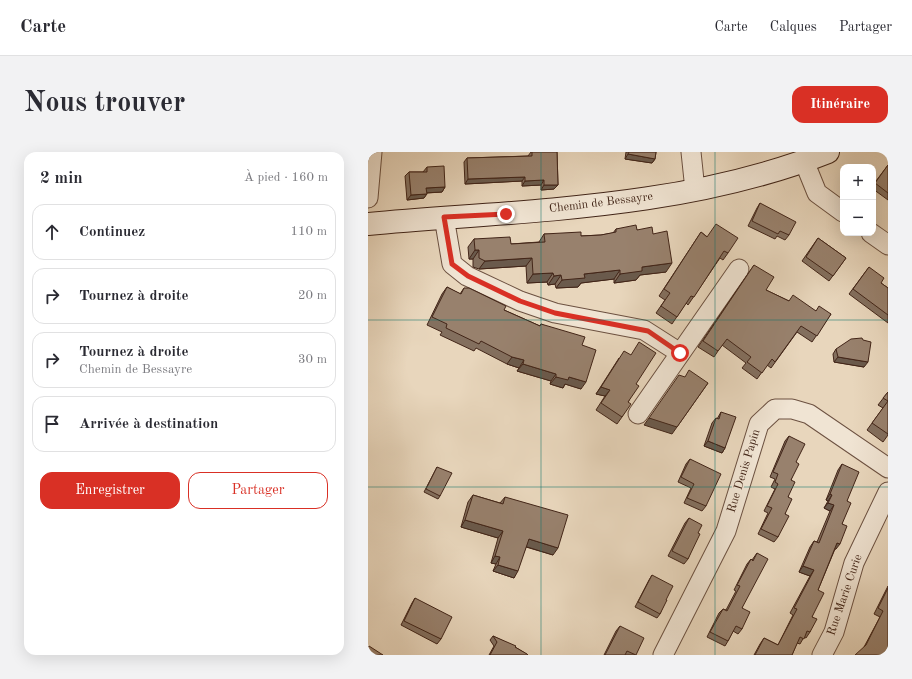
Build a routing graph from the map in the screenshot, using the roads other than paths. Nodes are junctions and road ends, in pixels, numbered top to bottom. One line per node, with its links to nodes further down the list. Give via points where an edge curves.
1 (372, 152): 6 (street)
2 (691, 152): 5 (street)
3 (828, 152): 4 (street, Chemin de Bessayre)
4 (804, 162): 5 (street, Chemin de Bessayre); 7 (street, via 817,193)
5 (696, 190): 8 (street, Chemin de Bessayre, via 599,205)
6 (368, 198)
7 (840, 210)
8 (444, 217): 9 (street, Chemin de Bessayre); 13 (street, via 452,264 468,276 520,301 548,311 648,331)
9 (368, 224)
10 (875, 236): 11 (street)
11 (888, 246)
12 (739, 269): 13 (street)
13 (680, 353): 14 (street)
14 (638, 414)
15 (888, 468): 17 (street, Rue Denis Papin, via 809,414 792,408 775,408 758,424 726,531)
16 (888, 492): 18 (street, Rue Marie Curie, via 854,563 834,632)
17 (663, 655)
18 (822, 655)

